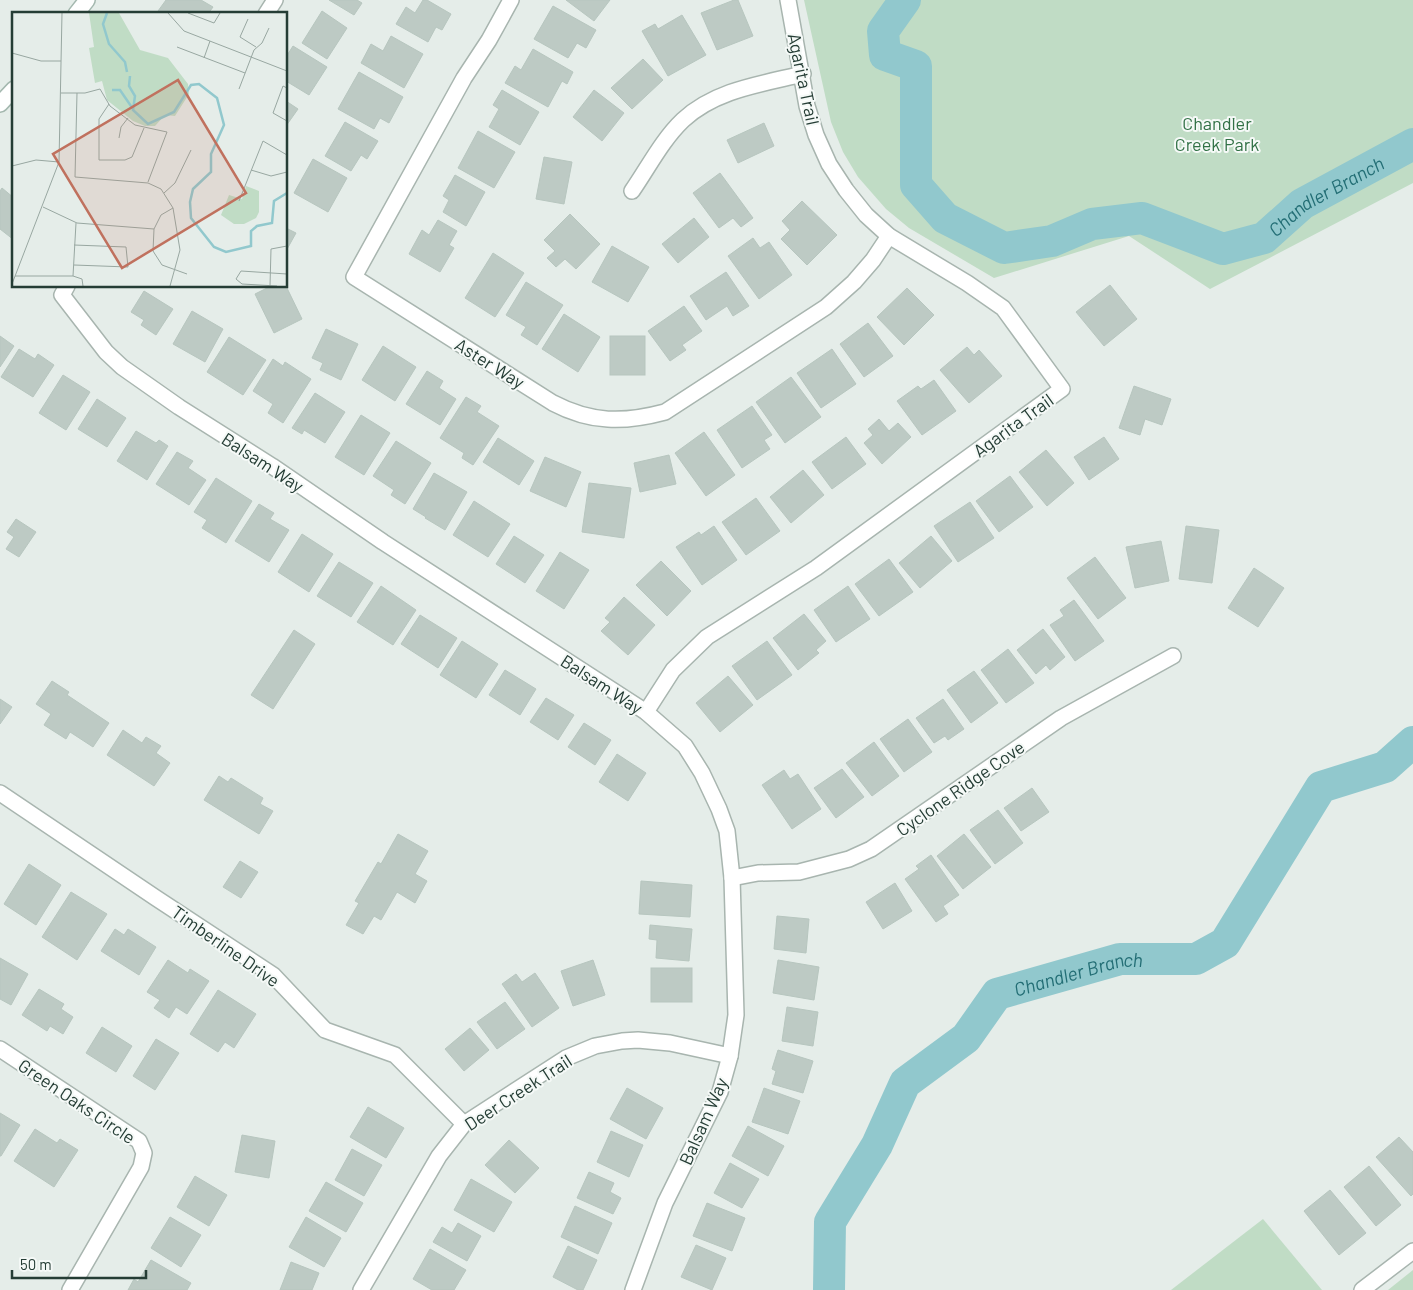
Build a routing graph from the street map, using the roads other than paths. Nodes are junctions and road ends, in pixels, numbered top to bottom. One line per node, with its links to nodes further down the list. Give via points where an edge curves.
1 (88, 0): 5 (street)
2 (275, 0): 6 (street)
3 (511, 0): 9 (street, Aster Way, via 354,277 553,403 589,417 614,421 640,419 664,412 826,307 854,282)
4 (788, 0): 7 (street, Agarita Trail)
5 (78, 12)
6 (267, 12)
7 (803, 74): 8 (street, via 734,92 702,106 667,138); 9 (street, Agarita Trail, via 807,106 829,164 866,215)
8 (632, 191)
9 (889, 236): 12 (street, Agarita Trail, via 1003,308 1062,389 816,568 706,637 673,670)
10 (66, 288): 12 (street, Balsam Way, via 62,295 106,352 122,367 383,542)
11 (1173, 656): 14 (street, Cyclone Ridge Cove, via 1062,718 871,850 849,860 799,872 758,873)
12 (646, 712): 14 (street, Balsam Way, via 685,746 702,773 727,831)
13 (0, 793): 17 (street, Timberline Drive, via 273,975 325,1030 395,1055)
14 (732, 878): 16 (street, Balsam Way, via 736,1015)
15 (0, 1049): 19 (street, Green Oaks Circle, via 139,1141 144,1153 141,1167)
16 (730, 1056): 17 (street, Deer Creek Trail, via 670,1043 638,1040 595,1046 566,1058); 21 (street, Balsam Way, via 720,1092 666,1203)
17 (464, 1124): 20 (street, Deer Creek Trail, via 439,1156)
18 (1413, 1251): 22 (street)
19 (70, 1290)
20 (361, 1290)
21 (633, 1290)
22 (1362, 1290)

